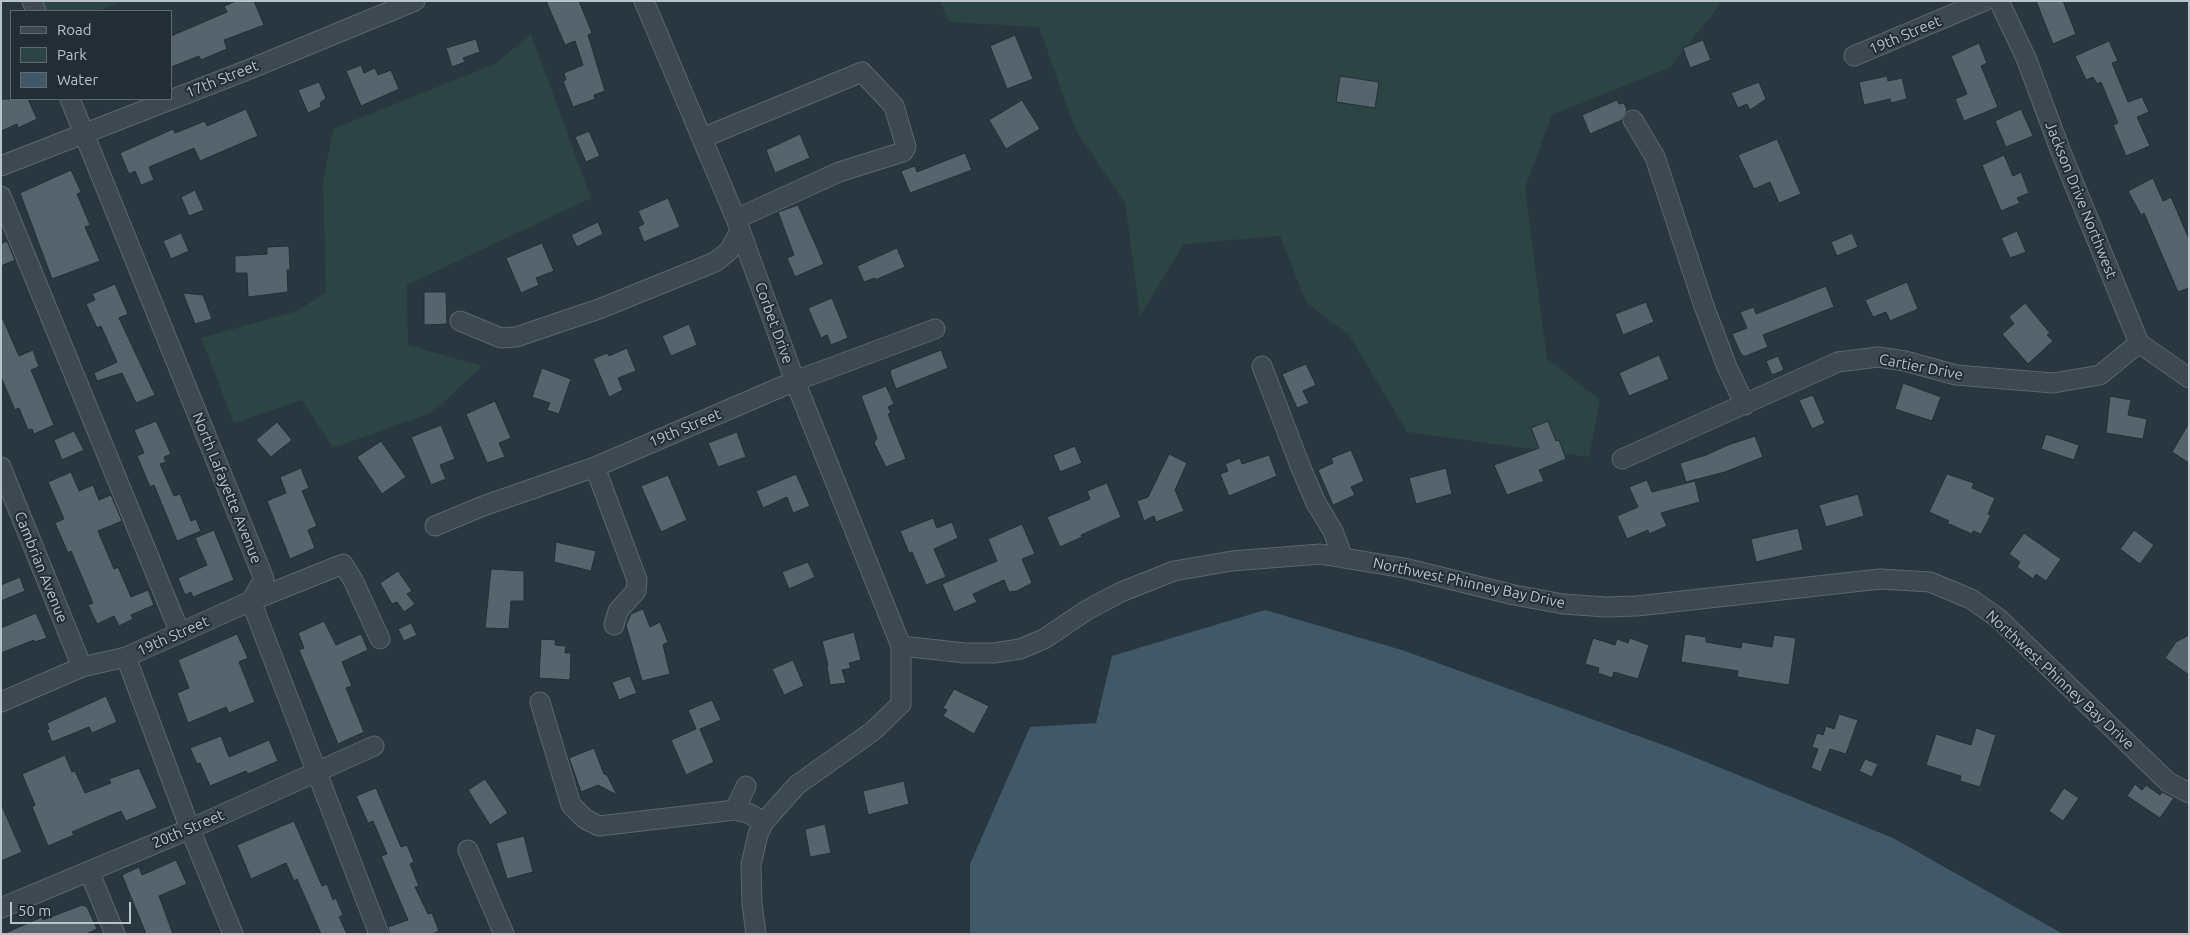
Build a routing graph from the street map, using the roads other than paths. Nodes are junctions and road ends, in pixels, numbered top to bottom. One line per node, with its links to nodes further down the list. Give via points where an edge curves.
1 (415, 1): 6 (street, 17th Street)
2 (644, 1): 11 (street, Corbet Drive)
3 (1984, 1): 5 (street, 19th Street)
4 (1999, 1): 17 (street, Jackson Drive Northwest, via 2026,58)
5 (1854, 56)
6 (172, 98)
7 (70, 100): 10 (street, North Lafayette Avenue)
8 (167, 100): 10 (street, 17th Street)
9 (1633, 120): 21 (street, via 1655,157 1704,306)
10 (84, 133): 12 (street, 17th Street); 27 (street, North Lafayette Avenue, via 264,579)
11 (702, 138): 14 (street, Corbet Drive); 14 (street, via 862,72 894,106 906,147 903,152 839,172)
12 (1, 166)
13 (1, 196): 29 (street)
14 (738, 225): 15 (street, via 729,251 715,262 599,309 516,337 501,338); 20 (street, Corbet Drive)
15 (460, 321)
16 (935, 329): 20 (street, 19th Street)
17 (2139, 343): 19 (street); 21 (street, Cartier Drive, via 2100,375 2053,384 1956,375 1906,360 1878,356 1838,362)
18 (1262, 366): 26 (street, via 1301,468)
19 (2189, 378)
20 (795, 381): 24 (street, 19th Street); 31 (street, Corbet Drive)
21 (1745, 405): 22 (street, Cartier Drive)
22 (1622, 459)
23 (1, 467): 33 (street, Cambrian Avenue)
24 (595, 467): 25 (street, 19th Street); 28 (street, via 637,580 636,591 618,611)
25 (435, 526)
26 (1343, 558): 31 (street, Northwest Phinney Bay Drive, via 1320,554 1232,560 1174,571 1121,592 1020,649 994,653); 39 (street, Northwest Phinney Bay Drive, via 1404,568 1563,604 1606,607 1880,579 1930,582 1971,600 1998,618 2168,782)
27 (251, 601): 29 (street, 19th Street); 30 (street, 19th Street, via 343,564); 37 (street)
28 (614, 625)
29 (180, 632): 32 (street, 19th Street)
30 (380, 639)
31 (901, 646): 41 (street, via 902,704 873,732 797,785)
32 (126, 657): 33 (street, 19th Street); 42 (street)
33 (82, 667): 34 (street, 19th Street)
34 (1, 702)
35 (540, 702): 40 (street, via 571,805 585,819 598,826)
36 (374, 746): 37 (street, 20th Street)
37 (318, 772): 42 (street, 20th Street); 48 (street)
38 (746, 786): 40 (street)
39 (2189, 793)
40 (735, 810): 41 (street)
41 (764, 822): 50 (street, via 751,865)
42 (190, 829): 44 (street, 20th Street); 47 (street)
43 (468, 850): 49 (street)
44 (89, 871): 45 (street, 20th Street); 46 (street)
45 (1, 908)
46 (115, 934)
47 (233, 934)
48 (379, 934)
49 (504, 934)
50 (756, 934)

